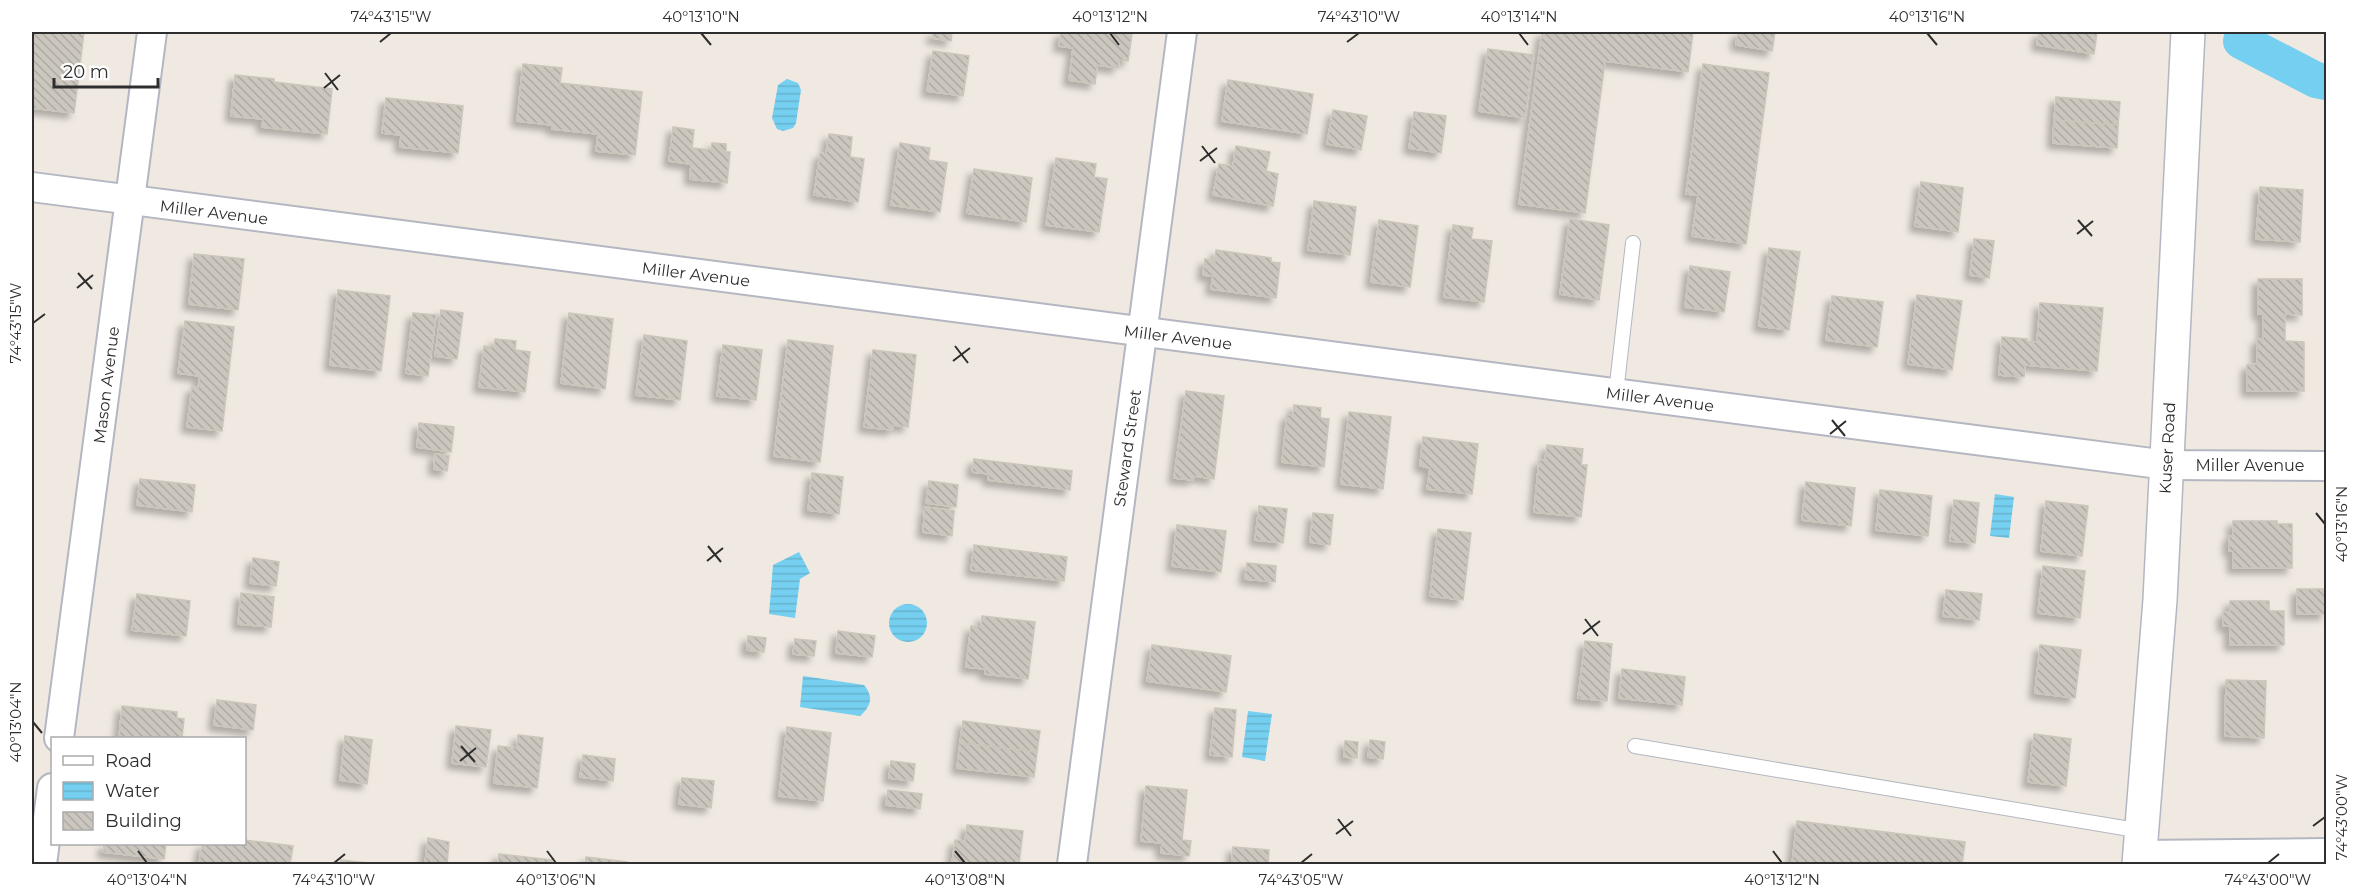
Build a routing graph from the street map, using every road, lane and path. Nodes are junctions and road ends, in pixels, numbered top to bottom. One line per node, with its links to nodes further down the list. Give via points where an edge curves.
1 (152, 32): 5 (street, Mason Avenue)
2 (1182, 32): 7 (street, Steward Street)
3 (2188, 32): 9 (street, Kuser Road)
4 (32, 187): 5 (street, Miller Avenue)
5 (130, 201): 7 (street, Miller Avenue); 11 (street, Mason Avenue)
6 (1633, 243): 8 (lane)
7 (1142, 332): 8 (street, Miller Avenue); 17 (street, Steward Street)
8 (1616, 393): 9 (street, Miller Avenue)
9 (2166, 465): 10 (street, Miller Avenue); 14 (street, Kuser Road, via 2160,600)
10 (2326, 466)
11 (59, 737)
12 (1635, 746): 14 (lane)
13 (51, 796): 16 (street)
14 (2140, 850): 15 (street)
15 (2326, 853)
16 (42, 864)
17 (1072, 864)

